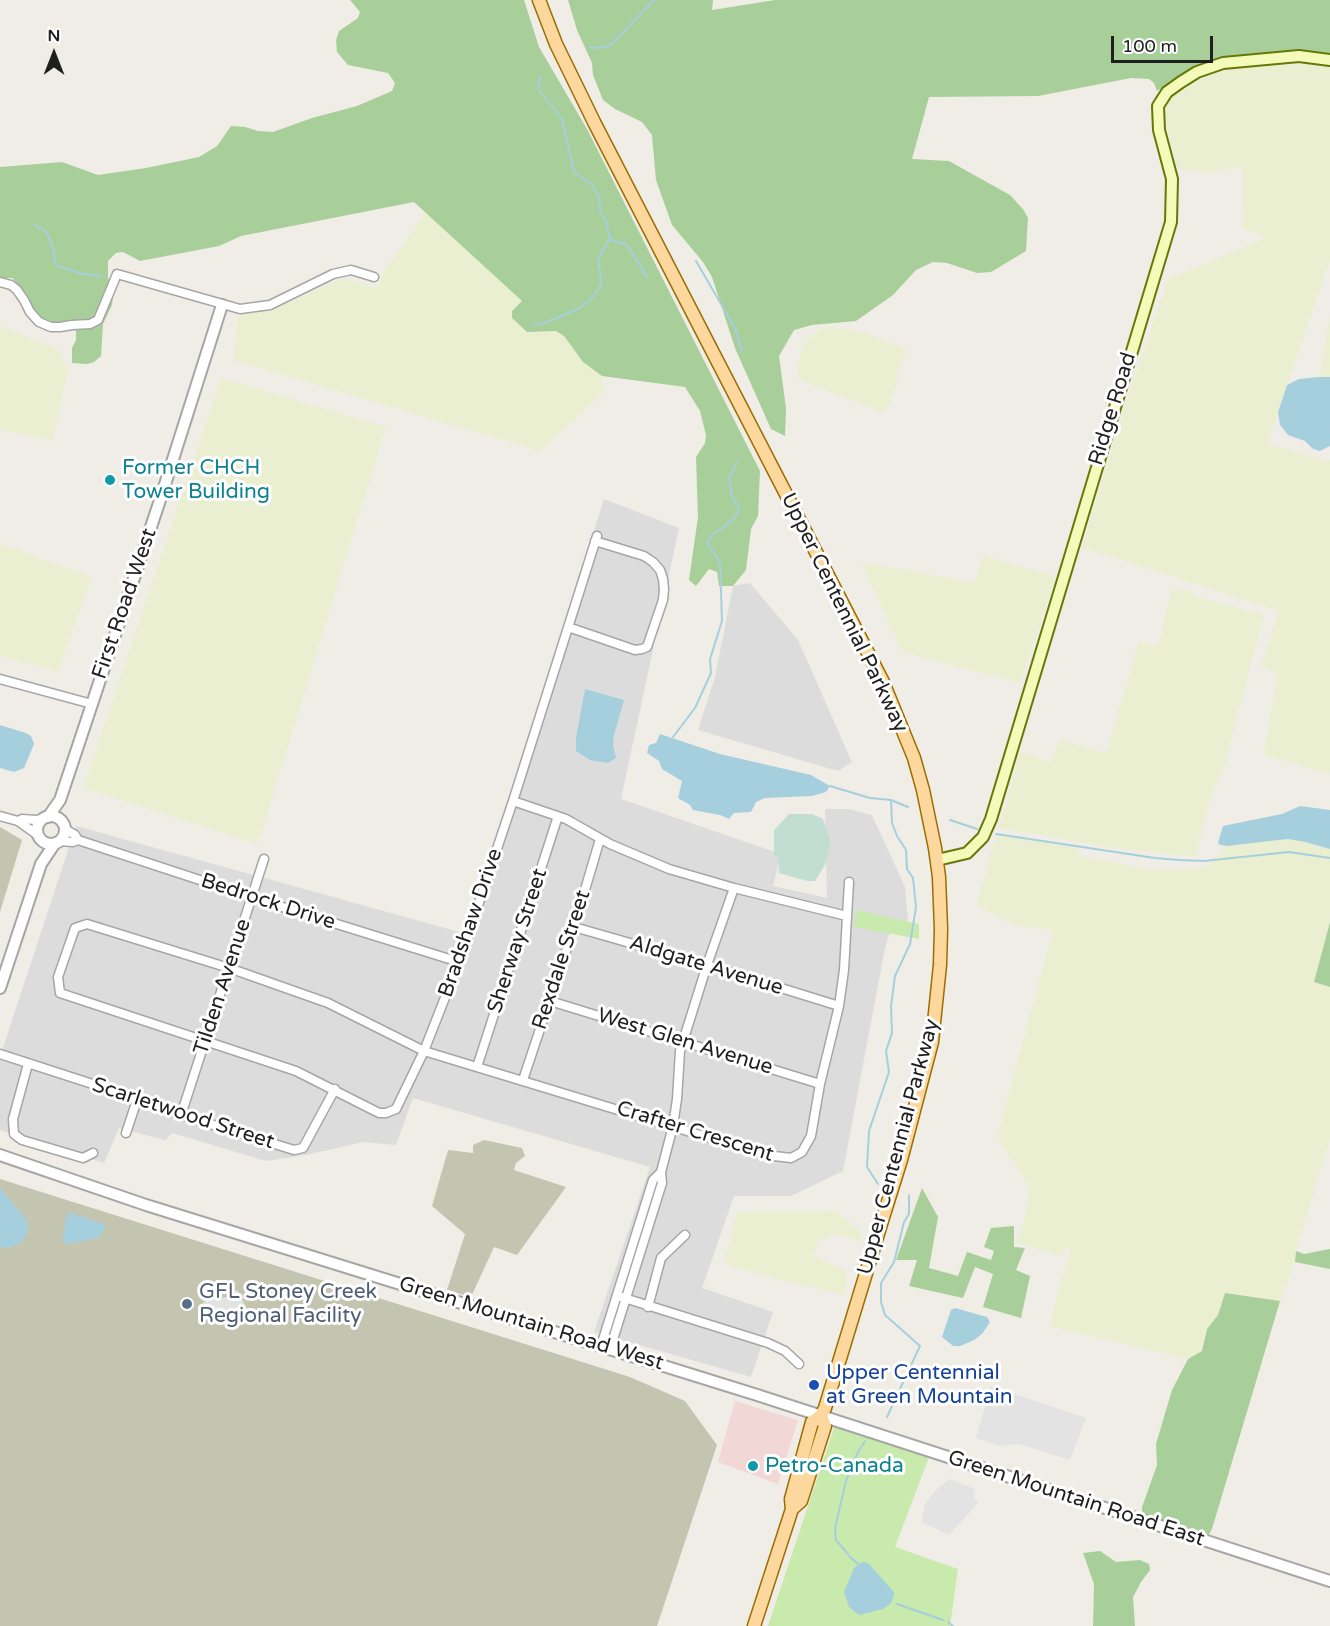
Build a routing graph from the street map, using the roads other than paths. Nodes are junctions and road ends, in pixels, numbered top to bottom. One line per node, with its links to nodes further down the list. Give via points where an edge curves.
1 (539, 0): 21 (main road, Upper Centennial Parkway, via 595,124 883,682 914,758)
2 (1330, 60): 21 (main road, Ridge Road, via 1299,56 1223,63 1189,77 1161,99 1157,121 1172,180 1171,222 991,819 983,837 968,853)
3 (374, 277): 5 (street, via 351,270 333,274 270,305 240,309)
4 (0, 282): 5 (street, via 17,290 39,322 55,327 97,321 117,274)
5 (222, 304): 8 (street, First Road West)
6 (568, 627): 6 (street, Bradshaw Drive, via 596,538 644,556 660,570 663,600 647,647 635,650); 10 (street, Bradshaw Drive)
7 (0, 679): 8 (street)
8 (92, 704): 9 (street, First Road West)
9 (60, 800): 13 (street, First Road West); 15 (street, First Road West)
10 (513, 801): 12 (street); 28 (street, Bradshaw Drive)
11 (0, 816): 14 (street)
12 (558, 816): 17 (street); 39 (street, Sherway Street)
13 (46, 818): 14 (street); 15 (street, via 52,816); 16 (street, First Road West, via 38,826)
14 (18, 821): 16 (street)
15 (63, 825): 18 (street, Bedrock Drive); 19 (street, First Road West, via 62,838)
16 (40, 838): 19 (street); 22 (street, First Road West)
17 (600, 839): 24 (street, via 646,861); 27 (street, Rexdale Street)
18 (78, 840): 19 (street, Bedrock Drive); 25 (street, Bedrock Drive)
19 (57, 842): 22 (street, First Road West)
20 (264, 859): 25 (street, Tilden Avenue)
21 (937, 860): 54 (main road, Upper Centennial Parkway, via 941,929 932,1042 901,1160)
22 (40, 864): 31 (street, First Road West)
23 (849, 882): 26 (street, Crafter Crescent)
24 (734, 888): 26 (street); 29 (street)
25 (251, 897): 28 (street, Bedrock Drive); 30 (street, Tilden Avenue)
26 (847, 916): 33 (street, Crafter Crescent)
27 (574, 927): 29 (street, Aldgate Avenue); 32 (street, Rexdale Street)
28 (459, 962): 36 (street, Bradshaw Drive)
29 (707, 965): 33 (street, Aldgate Avenue); 35 (street)
30 (230, 968): 34 (street, Tilden Avenue); 34 (street, Bradshaw Drive, via 87,924 75,928 58,977 60,993); 36 (street, Crafter Crescent, via 328,1003)
31 (0, 988)
32 (550, 1001): 35 (street, West Glen Avenue); 40 (street, Rexdale Street)
33 (839, 1006): 41 (street, Crafter Crescent)
34 (205, 1042): 42 (street, Bradshaw Drive, via 296,1071); 44 (street, Tilden Avenue)
35 (683, 1042): 41 (street, West Glen Avenue); 45 (street)
36 (424, 1051): 39 (street, Crafter Crescent); 42 (street, Bradshaw Drive, via 396,1109 379,1113)
37 (0, 1054): 38 (street, Scarletwood Street)
38 (28, 1064): 43 (street, Scarletwood Street); 47 (street, via 13,1119 14,1134 22,1140 83,1158)
39 (477, 1067): 40 (street, Crafter Crescent)
40 (523, 1080): 45 (street, Crafter Crescent)
41 (820, 1084): 45 (street, Crafter Crescent, via 811,1136 802,1152 791,1158 766,1155)
42 (335, 1089): 44 (street, Scarletwood Street, via 303,1149 294,1150)
43 (137, 1100): 44 (street, Scarletwood Street); 46 (street)
44 (181, 1115)
45 (673, 1125): 50 (street, via 661,1172 653,1180)
46 (126, 1133)
47 (93, 1154)
48 (0, 1155): 52 (street, Green Mountain Road West)
49 (685, 1235): 51 (street, via 661,1258)
50 (622, 1297): 51 (street); 52 (street)
51 (648, 1306): 53 (street, via 768,1343)
52 (605, 1347): 54 (street, Green Mountain Road West)
53 (799, 1364)
54 (821, 1416): 55 (street, Green Mountain Road East); 56 (main road, Upper Centennial Parkway, via 812,1422 791,1499 792,1509)
55 (1330, 1581)
56 (754, 1626)

